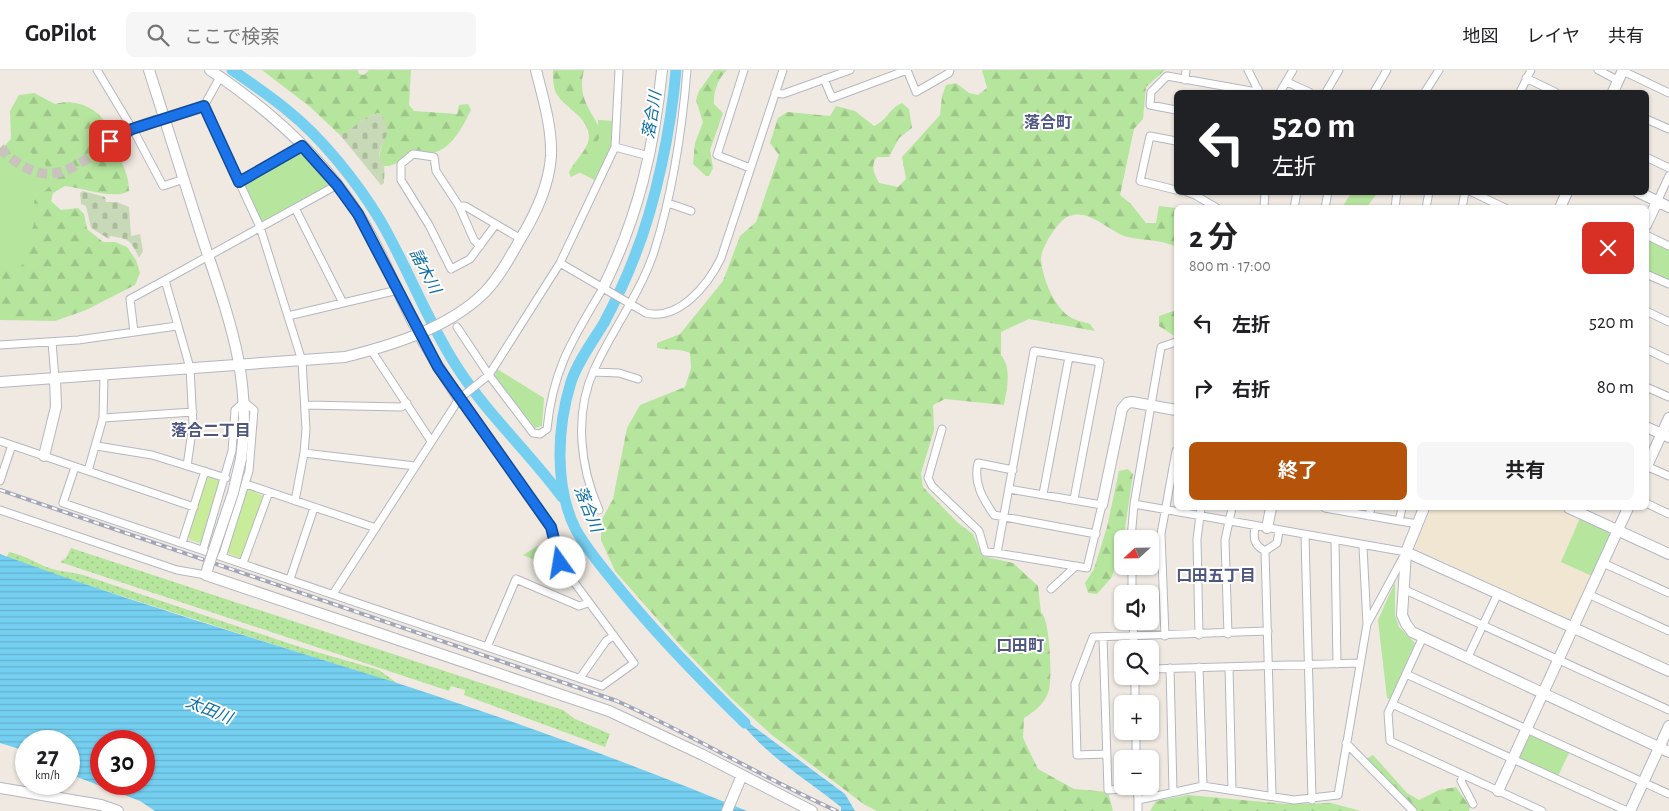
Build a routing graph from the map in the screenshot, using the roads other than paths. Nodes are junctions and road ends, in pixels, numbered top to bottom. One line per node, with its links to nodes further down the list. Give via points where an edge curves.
1 (97, 70): 43 (street)
2 (149, 70): 41 (street)
3 (210, 70): 22 (street)
4 (536, 70): 73 (street, via 550,130 551,156 540,202)
5 (619, 70): 48 (street)
6 (662, 70): 49 (street)
7 (687, 70): 62 (street, via 682,135)
8 (744, 70): 51 (street, via 717,155)
9 (783, 70): 37 (street)
10 (850, 70): 24 (street)
11 (907, 70): 12 (street, via 916,92 949,74); 24 (street, via 832,98)
12 (950, 70)
13 (1186, 70): 25 (street)
14 (1248, 70): 28 (street)
15 (1293, 70): 26 (street)
16 (1338, 70): 31 (street)
17 (1388, 70): 32 (street)
18 (1439, 70): 33 (street)
19 (1531, 70): 23 (street)
20 (1598, 70): 21 (street)
21 (1622, 74): 36 (street); 38 (street)
22 (220, 77): 39 (street); 47 (street, via 246,94)
23 (1526, 78): 34 (street); 35 (street)
24 (824, 79): 37 (street, via 783,94)
25 (1185, 80): 27 (street); 40 (street, via 1167,76 1151,92 1150,105)
26 (1287, 82): 29 (street); 30 (street)
27 (1249, 90)
28 (1255, 90)
29 (1281, 90)
30 (1305, 90)
31 (1327, 90)
32 (1375, 90)
33 (1426, 90)
34 (1521, 90)
35 (1551, 90)
36 (1614, 90)
37 (775, 93): 51 (street)
38 (1669, 93)
39 (204, 106): 41 (street); 55 (street)
40 (1174, 110)
41 (164, 118): 43 (street); 54 (street)
42 (1649, 120): 44 (street)
43 (132, 129): 45 (street); 54 (street, via 163,186)
44 (1669, 129)
45 (110, 141)
46 (1174, 141): 57 (street, via 1150,136 1140,181)
47 (302, 146): 55 (street); 56 (street)
48 (615, 147): 49 (street); 77 (street)
49 (649, 156): 81 (street, via 632,223)
50 (1649, 159): 52 (street)
51 (750, 168): 84 (street, via 720,258 705,286 664,314 646,313)
52 (1669, 168)
53 (1669, 176): 61 (street)
54 (184, 179): 76 (street)
55 (239, 182): 71 (street)
56 (337, 185): 67 (street); 82 (street, via 376,244)
57 (1174, 190)
58 (1197, 195): 63 (street)
59 (1478, 195): 64 (street)
60 (1644, 195): 61 (street)
61 (1657, 202): 66 (street); 69 (street)
62 (668, 203): 68 (street); 84 (street, via 653,254)
63 (1212, 205)
64 (1497, 205)
65 (460, 206): 70 (street); 74 (street, via 474,240); 74 (street, via 436,172 434,157 413,154 401,164 401,180 429,225 450,269 470,260)
66 (1669, 207)
67 (295, 208): 71 (street); 83 (street)
68 (691, 211)
69 (1649, 219)
70 (496, 224): 73 (street); 74 (street)
71 (260, 227): 76 (street); 86 (street)
72 (1649, 236): 75 (street)
73 (521, 239): 91 (street, via 485,292 462,312)
74 (480, 246)
75 (1669, 246)
76 (208, 256): 79 (street); 100 (street)
77 (560, 263): 81 (street); 104 (street)
78 (1649, 275): 80 (street)
79 (165, 280): 88 (street); 90 (street, via 130,299)
80 (1669, 284)
81 (605, 289): 84 (street); 104 (street, via 568,347 555,379 547,429 540,434 533,433)
82 (398, 290): 83 (street); 91 (street)
83 (343, 303): 86 (street)
84 (629, 303): 102 (street)
85 (1649, 312): 87 (street)
86 (288, 316): 99 (street)
87 (1669, 322)
88 (177, 326): 90 (street); 101 (street)
89 (457, 327): 104 (street)
90 (134, 332): 92 (street)
91 (421, 332): 95 (street); 109 (street)
92 (52, 342): 94 (street); 105 (street)
93 (1174, 343): 114 (street, via 1161,347)
94 (0, 345)
95 (371, 350): 99 (street); 112 (street)
96 (1649, 350): 98 (street)
97 (1069, 357): 134 (street, via 1034,351); 143 (street); 144 (street, via 1100,362)
98 (1669, 360)
99 (302, 361): 100 (street); 113 (street)
100 (241, 366): 101 (street); 111 (street)
101 (190, 368): 103 (street); 116 (street)
102 (593, 372): 106 (street, via 619,373); 152 (street, via 583,414 582,446 585,473)
103 (104, 375): 105 (street); 117 (street)
104 (487, 377): 109 (street)
105 (55, 379): 107 (street); 127 (street, via 56,407)
106 (638, 379)
107 (0, 382)
108 (1649, 388): 110 (street)
109 (460, 397): 123 (street); 198 (street, via 551,527 560,563)
110 (1669, 397)
111 (244, 402): 138 (street, via 235,410); 140 (street, via 254,410); 190 (street, bridge, via 241,459)
112 (406, 404): 113 (street); 123 (street)
113 (306, 405): 126 (street)
114 (1150, 405): 115 (street); 146 (street); 148 (street, via 1132,402 1122,408)
115 (1174, 410)
116 (193, 412): 117 (street); 130 (street)
117 (103, 418): 125 (street)
118 (1669, 418): 121 (street)
119 (1649, 428): 121 (street)
120 (942, 429): 184 (street, via 928,478 932,486 978,531 986,552)
121 (1665, 436): 129 (street)
122 (0, 441): 124 (street)
123 (432, 441): 131 (street)
124 (12, 445): 127 (street); 139 (street)
125 (97, 446): 130 (street, via 152,455); 135 (street)
126 (304, 453): 131 (street); 145 (street)
127 (44, 456): 132 (street)
128 (1174, 461): 153 (street)
129 (1649, 462)
130 (187, 466): 136 (street)
131 (415, 466): 171 (street)
132 (74, 467): 135 (street); 179 (street, via 63,503)
133 (1649, 468): 137 (street)
134 (1012, 470): 141 (street); 166 (street, via 978,463 975,476 984,500 994,515)
135 (88, 471): 149 (street)
136 (205, 471): 138 (street); 149 (street)
137 (1669, 476)
138 (226, 478): 181 (street)
139 (0, 481)
140 (246, 484): 142 (street); 186 (street)
141 (1009, 489): 143 (street); 166 (street)
142 (269, 492): 145 (street); 187 (street)
143 (1043, 494): 144 (street)
144 (1074, 499): 148 (street)
145 (294, 501): 150 (street)
146 (1134, 504): 153 (street); 173 (street)
147 (1649, 504): 163 (street)
148 (1102, 505): 176 (street)
149 (194, 507): 179 (street)
150 (314, 508): 171 (street); 191 (street)
151 (0, 510): 190 (street, via 178,570)
152 (599, 510)
153 (1165, 510): 165 (street); 208 (street, via 1161,534)
154 (1201, 510): 165 (street)
155 (1232, 510): 168 (street)
156 (1271, 510): 172 (street)
157 (1345, 510): 164 (street)
158 (1370, 510): 164 (street)
159 (1402, 510): 167 (street)
160 (1423, 510): 169 (street)
161 (1573, 510): 174 (street)
162 (1627, 510): 174 (street)
163 (1669, 514)
164 (1369, 516): 167 (street)
165 (1199, 517): 168 (street); 206 (street)
166 (1002, 518): 176 (street); 184 (street)
167 (1399, 520): 169 (street)
168 (1229, 522): 170 (street); 205 (street, via 1225,540)
169 (1417, 524): 183 (street)
170 (1255, 526): 172 (street); 182 (street, via 1253,538 1257,547)
171 (376, 528): 196 (street)
172 (1267, 528): 175 (street)
173 (1132, 530)
174 (1618, 530): 185 (street); 188 (street)
175 (1279, 531): 177 (street); 182 (street, via 1277,543)
176 (1096, 534): 189 (street, via 1088,568)
177 (1305, 536): 178 (street); 217 (street)
178 (1335, 542): 180 (street); 218 (street)
179 (182, 543): 181 (street)
180 (1363, 547): 183 (street); 199 (street)
181 (203, 550): 186 (street)
182 (1265, 552): 204 (street)
183 (1406, 552): 193 (street); 194 (street); 199 (street)
184 (997, 553): 189 (street)
185 (1669, 554)
186 (222, 557): 187 (street)
187 (244, 563): 191 (street)
188 (1603, 563): 195 (street); 197 (street)
189 (1076, 566): 192 (street)
190 (207, 571): 237 (street, via 609,711)
191 (290, 579): 196 (street)
192 (1051, 589)
193 (1404, 590): 200 (street); 211 (street, via 1402,615 1406,624)
194 (1498, 593): 200 (street); 201 (street)
195 (1669, 593)
196 (333, 594): 213 (street)
197 (1588, 594): 201 (street); 203 (street)
198 (588, 603): 207 (street); 213 (street, via 579,606 516,579)
199 (1367, 624): 216 (street)
200 (1482, 624): 214 (street); 215 (street)
201 (1574, 626): 215 (street); 224 (street)
202 (1133, 630): 209 (street)
203 (1669, 631)
204 (1268, 632): 205 (street); 220 (street)
205 (1228, 634): 206 (street)
206 (1198, 635): 208 (street)
207 (613, 636): 226 (street, via 606,640); 226 (street, via 634,663 602,686)
208 (1165, 636): 209 (street)
209 (1133, 637): 210 (street); 212 (street)
210 (1103, 638): 234 (street); 234 (street, via 1093,637 1075,684 1077,755)
211 (1422, 639): 214 (street); 225 (street)
212 (1133, 640)
213 (487, 647): 226 (street)
214 (1467, 659): 227 (street)
215 (1558, 660): 227 (street); 229 (street)
216 (1360, 663): 218 (street); 232 (street)
217 (1308, 664): 218 (street); 220 (street); 249 (street)
218 (1337, 664)
219 (1229, 666): 220 (street); 221 (street); 242 (street)
220 (1269, 666): 247 (street)
221 (1199, 667): 222 (street); 239 (street)
222 (1170, 668): 223 (street); 243 (street)
223 (1159, 669)
224 (1669, 671)
225 (1406, 674): 228 (street); 231 (street)
226 (580, 678)
227 (1542, 694): 231 (street); 233 (street)
228 (1392, 704): 235 (street); 236 (street, via 1388,713 1390,741)
229 (1669, 710)
230 (1669, 726): 233 (street)
231 (1527, 729): 235 (street); 238 (street)
232 (1346, 743): 249 (street, via 1338,795); 255 (street)
233 (1664, 750): 238 (street)
234 (1106, 754): 241 (street, via 1108,790)
235 (1513, 759): 244 (street); 257 (street)
236 (1463, 775): 244 (street); 250 (street, via 1461,781)
237 (740, 780): 252 (street); 253 (street)
238 (1643, 782): 245 (street); 257 (street)
239 (1203, 786): 242 (street); 243 (street)
240 (0, 788): 251 (street, via 101,805)
241 (1114, 789)
242 (1232, 790): 247 (street)
243 (1173, 791): 248 (street)
244 (1498, 791): 256 (street)
245 (1669, 794)
246 (1138, 795): 248 (street)
247 (1272, 795): 249 (street)
248 (1138, 800): 254 (street)
249 (1312, 800)
250 (1473, 804)
251 (118, 811)
252 (727, 811)
253 (812, 811)
254 (1138, 811)
255 (1413, 811)
256 (1542, 811)
257 (1629, 811)

